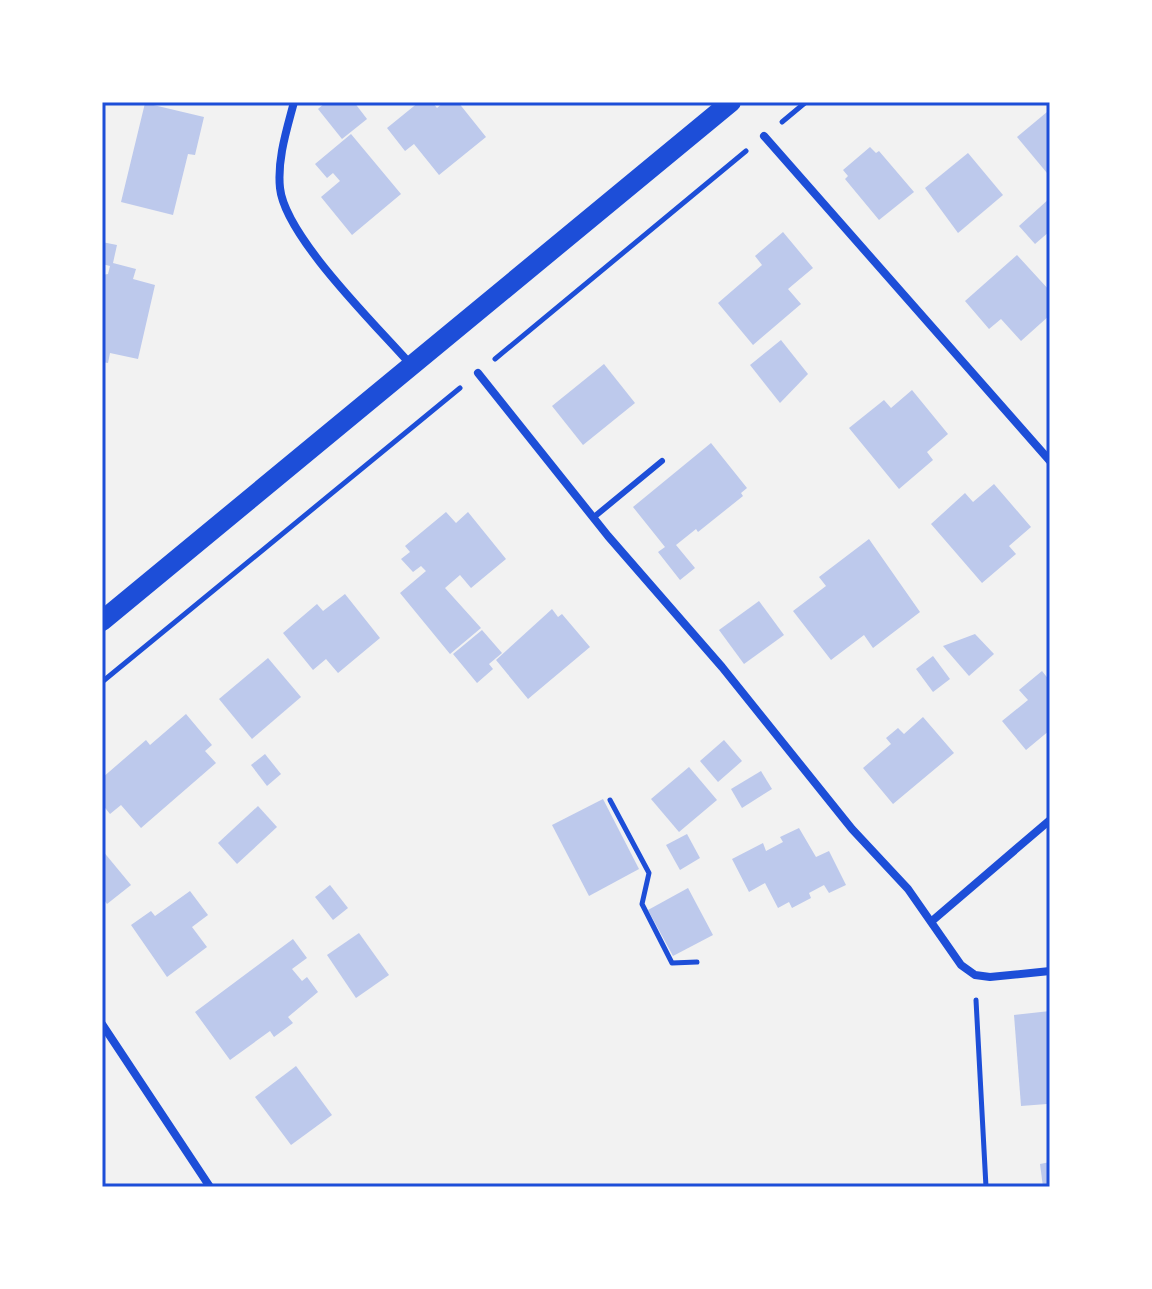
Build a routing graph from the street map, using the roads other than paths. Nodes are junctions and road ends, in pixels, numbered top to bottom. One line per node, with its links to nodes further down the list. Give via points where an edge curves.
1 (294, 102): 4 (street, via 282,147 280,188 289,217)
2 (731, 102): 4 (main road)
3 (764, 136): 7 (street)
4 (412, 366): 9 (main road)
5 (478, 373): 8 (street)
6 (662, 461): 8 (lane)
7 (1050, 461)
8 (594, 517): 11 (street)
9 (102, 621)
10 (1050, 820): 11 (street)
11 (932, 921): 12 (street, via 961,965 975,975)
12 (1050, 971)
13 (102, 1024): 14 (street)
14 (210, 1187)

